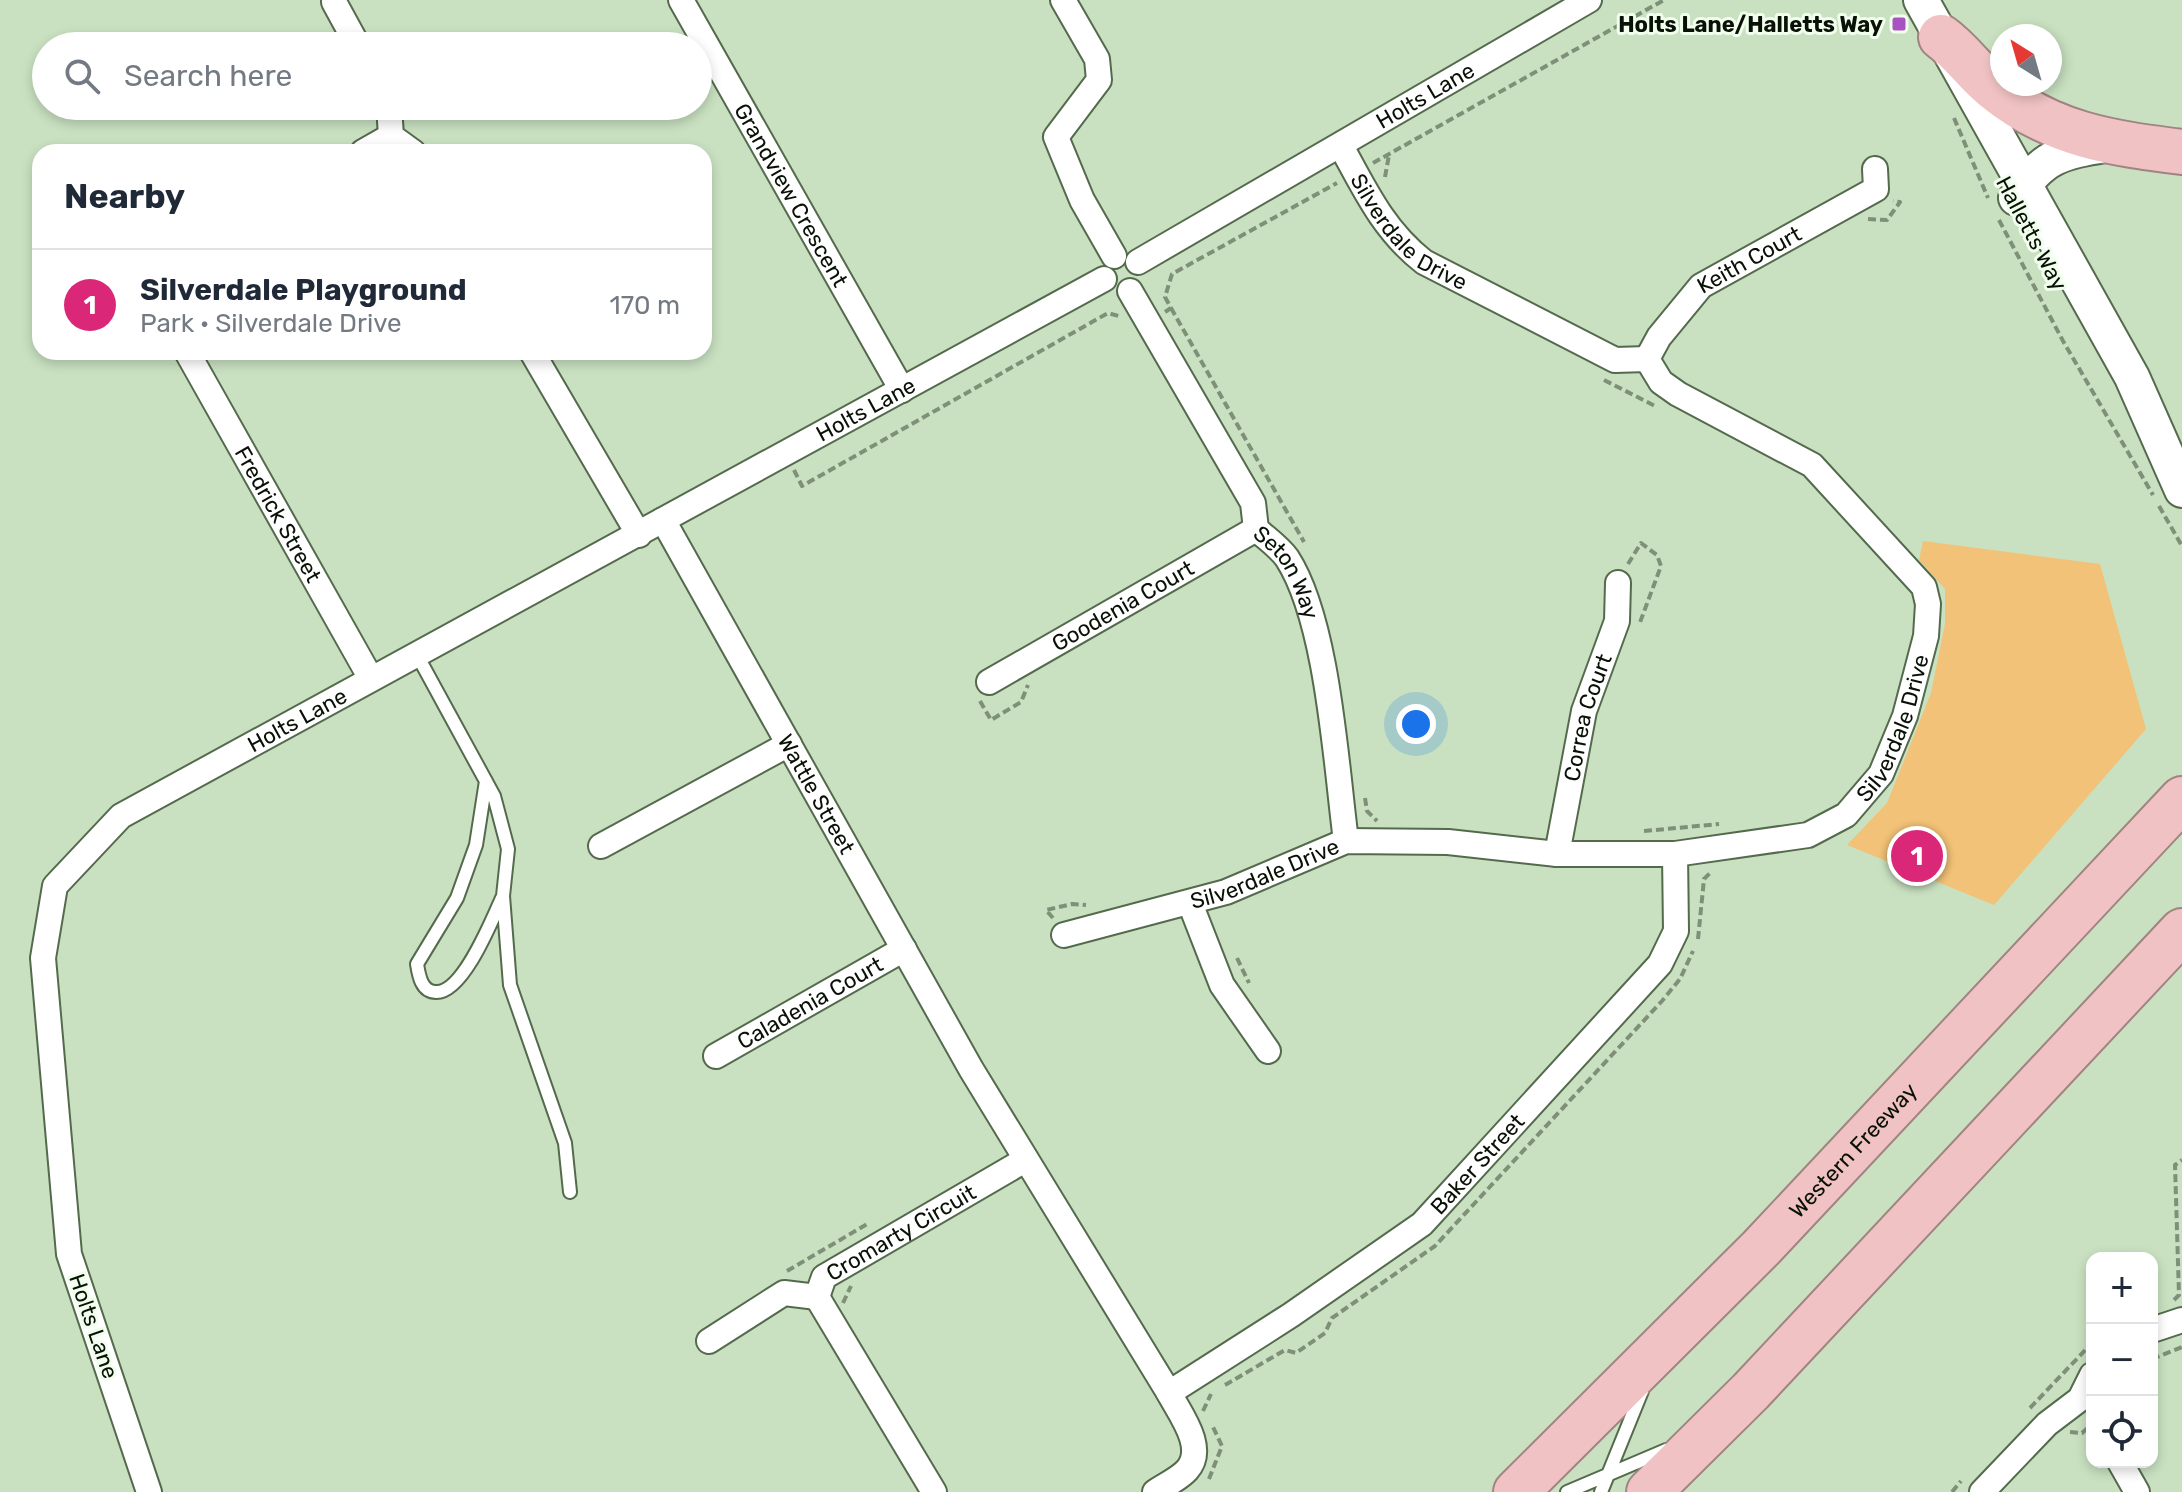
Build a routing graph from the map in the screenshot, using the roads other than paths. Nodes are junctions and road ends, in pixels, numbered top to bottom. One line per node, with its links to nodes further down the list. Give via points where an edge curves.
1 (681, 0): 8 (street, Grandview Crescent)
2 (1063, 0): 19 (street, via 1097,59 1099,80 1056,137 1082,200)
3 (1589, 0): 15 (street, Holts Lane)
4 (1905, 0): 18 (street, Halletts Way)
5 (334, 2): 7 (street)
6 (1931, 18): 12 (highway, via 1990,85 2028,113); 18 (street, Halletts Way)
7 (350, 32)
8 (699, 32)
9 (712, 55): 25 (street, Grandview Crescent)
10 (390, 120): 11 (street)
11 (391, 136): 13 (street); 14 (street)
12 (2112, 143): 16 (highway); 18 (street, via 2048,160)
13 (377, 144)
14 (402, 144)
15 (1341, 146): 19 (street, Holts Lane); 22 (street, Silverdale Drive, via 1398,242 1424,262 1615,360)
16 (2182, 152)
17 (1880, 186): 22 (street, Keith Court, via 1701,286)
18 (2019, 192): 26 (street, Halletts Way, via 2121,395)
19 (1126, 259): 20 (street, via 1105,266); 21 (street, via 1141,275)
20 (1104, 279): 21 (street, via 1114,291); 25 (street, Holts Lane)
21 (1130, 291): 28 (street, Seton Way, via 1253,503)
22 (1647, 359): 40 (street, Silverdale Drive, via 1661,382 1678,394 1812,465 1924,587 1928,604 1926,636 1905,716 1881,774 1846,815 1808,835)
23 (192, 360): 32 (street, Fredrick Street)
24 (537, 360): 29 (street)
25 (902, 390): 27 (street, Holts Lane)
26 (2174, 476)
27 (663, 520): 29 (street, Holts Lane); 34 (street, Wattle Street)
28 (1256, 529): 33 (street, Goodenia Court); 37 (street, Seton Way, via 1286,556 1299,582 1326,688)
29 (639, 535): 31 (street, Holts Lane)
30 (1618, 583): 39 (street, Correa Court, via 1617,621 1584,711)
31 (416, 653): 32 (street, Holts Lane); 35 (lane)
32 (370, 677): 60 (street, Holts Lane, via 121,816 55,886 43,958 69,1254)
33 (989, 682)
34 (789, 744): 38 (street); 45 (street, Wattle Street)
35 (486, 781): 41 (lane, via 508,849); 41 (lane, via 476,845 457,898 417,964 425,988 445,992 458,981)
36 (2182, 799): 53 (highway, Western Freeway)
37 (1346, 841): 39 (street, Silverdale Drive, via 1448,842); 42 (street, Silverdale Drive)
38 (601, 846)
39 (1557, 854): 40 (street, Silverdale Drive)
40 (1675, 854): 55 (street, Baker Street, via 1676,931 1660,964 1422,1224)
41 (503, 896): 49 (lane, via 510,985 565,1143)
42 (1190, 903): 44 (street, Silverdale Drive); 46 (street, via 1222,985)
43 (2182, 931): 56 (highway)
44 (1064, 935)
45 (904, 949): 47 (street, Caladenia Court); 48 (street, Wattle Street)
46 (1268, 1051)
47 (716, 1056)
48 (1025, 1160): 50 (street, Cromarty Circuit, via 824,1277); 55 (street)
49 (570, 1192)
50 (817, 1297): 54 (street, via 784,1293); 61 (street, Cromarty Circuit)
51 (2182, 1320): 52 (street)
52 (2158, 1328)
53 (1669, 1340): 59 (lane, via 1635,1404); 63 (highway, Western Freeway)
54 (709, 1341)
55 (1169, 1393): 62 (street, via 1196,1454 1188,1470)
56 (1733, 1408): 59 (lane, via 1671,1447); 66 (highway)
57 (2086, 1408): 67 (street, via 2047,1424)
58 (2123, 1468): 68 (street)
59 (1608, 1475): 64 (lane); 65 (lane)
60 (149, 1492)
61 (934, 1492)
62 (1155, 1492)
63 (1516, 1492)
64 (1567, 1492)
65 (1601, 1492)
66 (1649, 1492)
67 (1982, 1492)
68 (2137, 1492)

